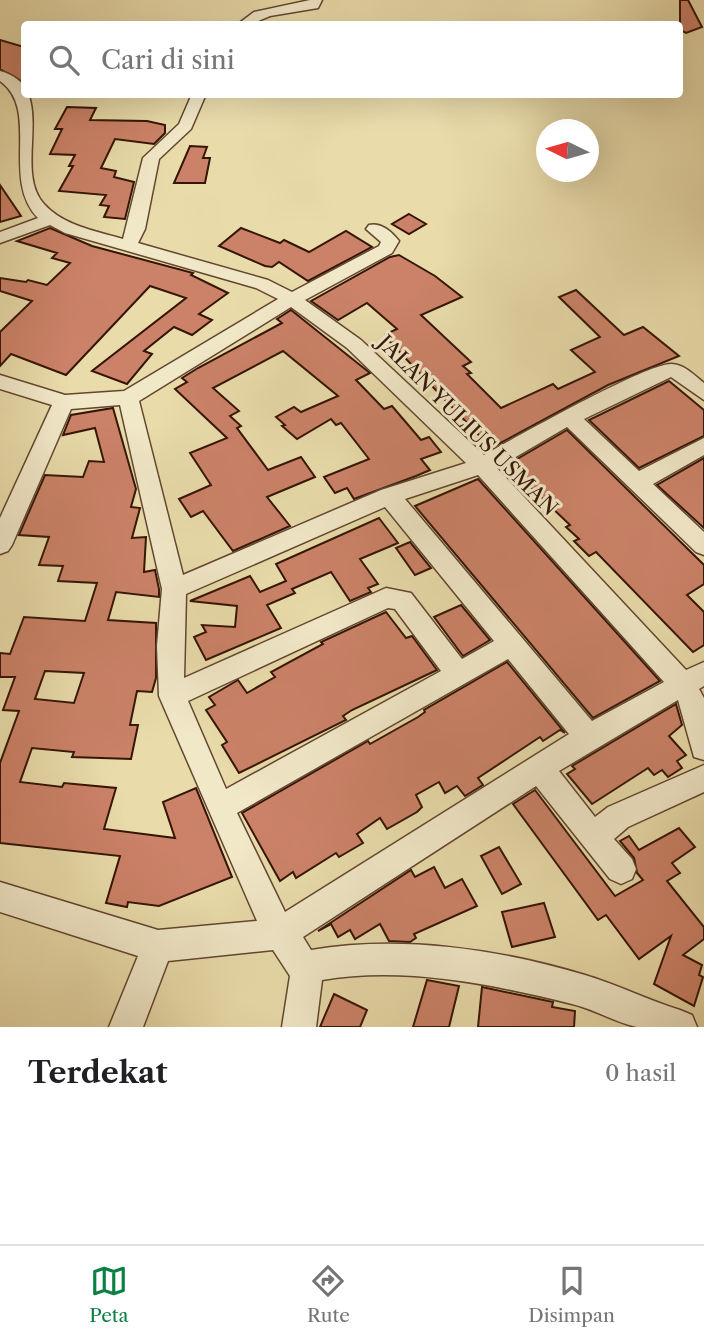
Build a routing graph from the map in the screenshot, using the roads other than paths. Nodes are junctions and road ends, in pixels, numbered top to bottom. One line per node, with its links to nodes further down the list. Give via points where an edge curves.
1 (316, 0): 2 (street, via 314,5)
2 (248, 21)
3 (11, 78): 4 (street)
4 (21, 96)
5 (22, 98): 7 (street, via 26,182 31,199)
6 (197, 98): 10 (street, via 186,126 151,158)
7 (50, 219): 9 (street); 10 (street, JALAN YULIUS USMAN)
8 (375, 229): 11 (street, via 390,245)
9 (0, 238)
10 (128, 246): 11 (street, JALAN YULIUS USMAN, via 262,284)
11 (292, 299): 14 (street); 18 (street, JALAN YULIUS USMAN, via 383,369)
12 (0, 382): 15 (street)
13 (704, 393): 16 (street, via 669,370)
14 (128, 398): 15 (street); 23 (street)
15 (65, 402): 22 (street)
16 (569, 417): 18 (street); 19 (street)
17 (704, 446): 19 (street)
18 (482, 466): 20 (street); 26 (street, JALAN YULIUS USMAN)
19 (637, 482): 21 (street)
20 (389, 496): 23 (street); 24 (street)
21 (703, 543)
22 (0, 545)
23 (174, 589): 27 (street)
24 (512, 644): 25 (street); 28 (street)
25 (459, 674): 27 (street, via 402,600 394,598); 32 (street)
26 (695, 679): 28 (street); 29 (street)
27 (172, 696): 32 (street)
28 (588, 737): 30 (street)
29 (704, 748)
30 (538, 768): 33 (street); 36 (street)
31 (704, 778): 33 (street, via 618,817)
32 (220, 808): 36 (street)
33 (593, 837): 34 (street)
34 (621, 869)
35 (0, 897): 37 (street)
36 (279, 934): 37 (street); 38 (street)
37 (158, 946): 39 (street)
38 (305, 967): 40 (street); 41 (street, via 362,958 448,965 576,988)
39 (126, 1027)
40 (299, 1027)
41 (680, 1027)

